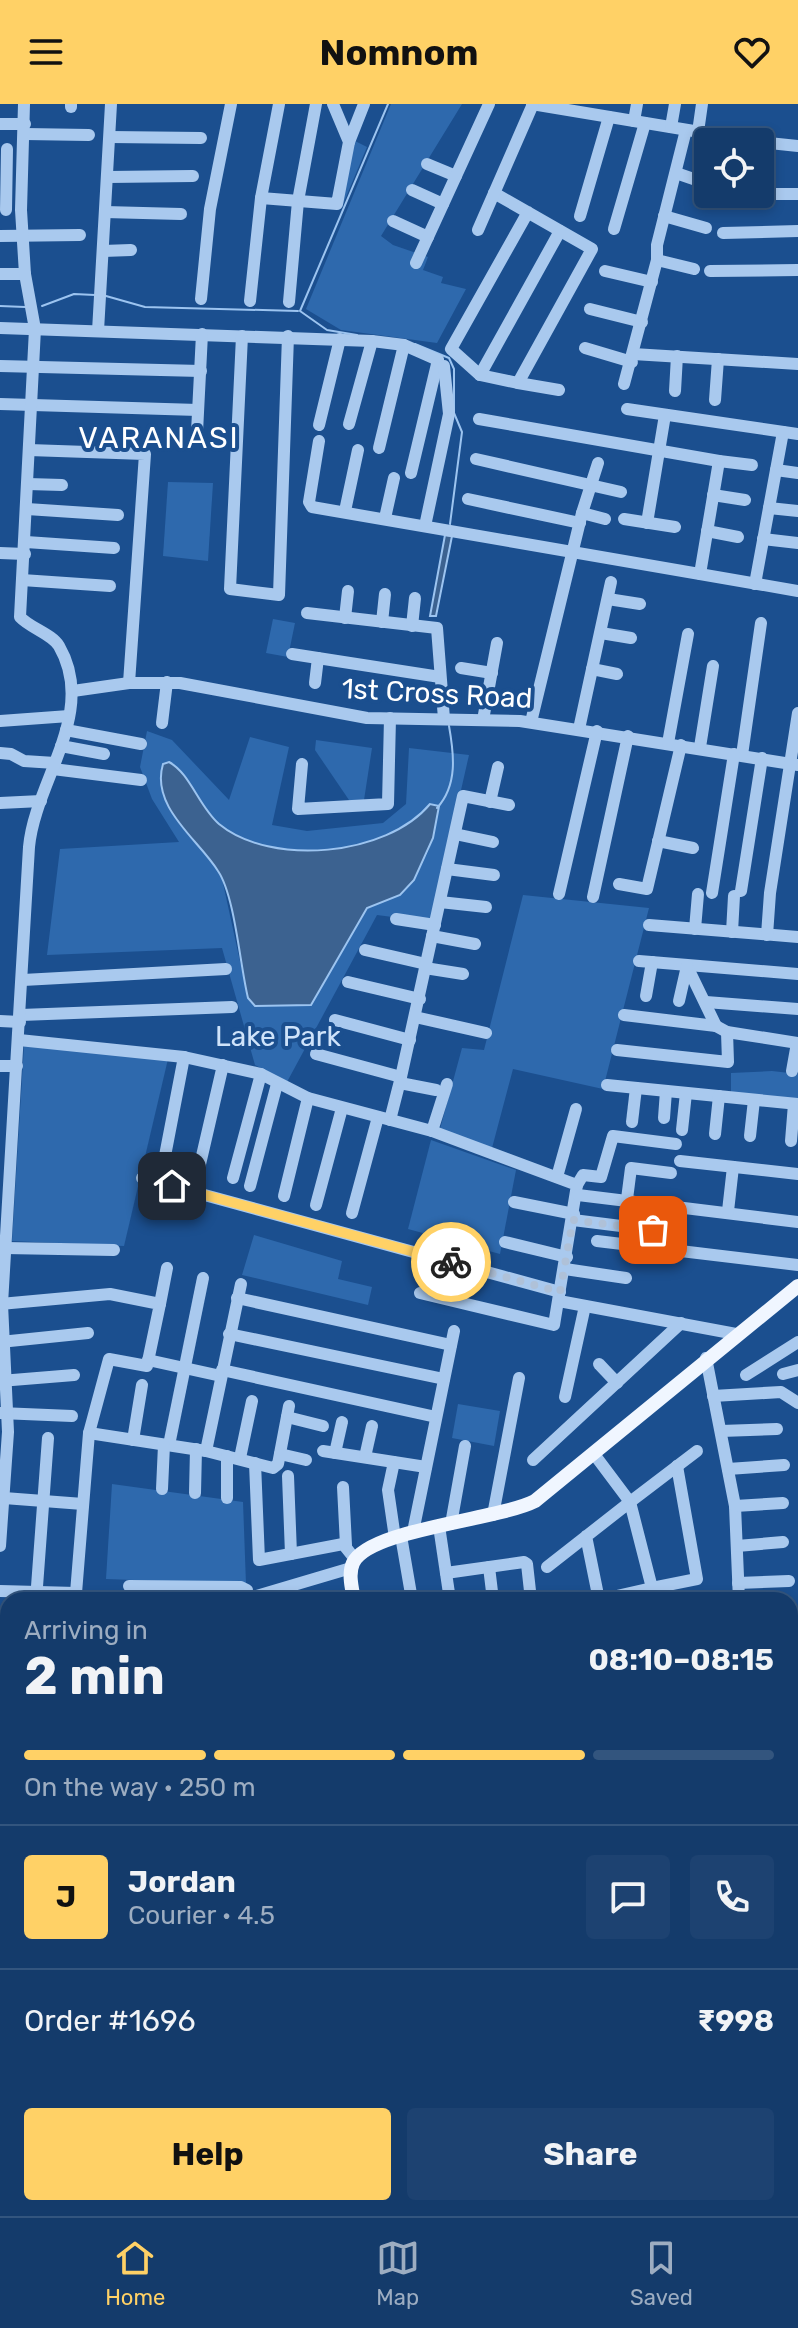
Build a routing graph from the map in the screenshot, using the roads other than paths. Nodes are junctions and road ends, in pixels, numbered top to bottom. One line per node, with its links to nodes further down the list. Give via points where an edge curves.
1 (24, 104): 19 (street)
2 (111, 104): 21 (street)
3 (231, 104): 69 (street, via 210,209)
4 (279, 104): 37 (street)
5 (316, 104): 38 (street)
6 (333, 104): 23 (street)
7 (364, 104): 23 (street)
8 (489, 104): 30 (street)
9 (532, 104): 13 (street); 34 (street)
10 (637, 104): 15 (street)
11 (675, 104): 17 (street)
12 (702, 104): 18 (street)
13 (550, 106): 14 (street)
14 (602, 112): 15 (street); 45 (street)
15 (640, 122): 17 (street); 49 (street)
16 (0, 124): 19 (street)
17 (671, 127): 18 (street)
18 (692, 131): 28 (street)
19 (25, 135): 20 (street); 26 (street); 41 (street)
20 (89, 135)
21 (110, 137): 22 (street); 31 (street)
22 (201, 138)
23 (349, 142): 38 (street, via 337,204)
24 (774, 143): 25 (street)
25 (798, 146)
26 (3, 149): 40 (street)
27 (427, 164): 30 (street)
28 (676, 173): 32 (street); 46 (street)
29 (193, 176): 31 (street)
30 (456, 176): 39 (street)
31 (108, 177): 42 (street)
32 (694, 179)
33 (412, 190): 39 (street)
34 (494, 193): 43 (street); 50 (street)
35 (774, 194): 36 (street)
36 (798, 194)
37 (261, 198): 38 (street); 70 (street)
38 (298, 201): 71 (street)
39 (443, 204): 57 (street)
40 (3, 210): 41 (street)
41 (21, 210): 56 (street)
42 (105, 212): 44 (street); 59 (street)
43 (528, 212): 51 (street); 92 (street, via 451,349)
44 (181, 214)
45 (580, 216)
46 (664, 216): 48 (street); 60 (street)
47 (393, 221): 57 (street)
48 (706, 228)
49 (614, 229)
50 (478, 230)
51 (560, 231): 92 (street); 93 (street, via 592,249)
52 (798, 231): 53 (street)
53 (723, 233)
54 (80, 235): 56 (street)
55 (0, 236): 56 (street)
56 (23, 236): 67 (street)
57 (428, 237): 61 (street)
58 (131, 250): 59 (street)
59 (103, 251): 76 (street)
60 (657, 260): 62 (street); 68 (street)
61 (416, 263)
62 (694, 269)
63 (798, 270): 65 (street)
64 (605, 271): 68 (street)
65 (710, 271)
66 (0, 274): 67 (street)
67 (25, 274): 75 (street)
68 (652, 282): 73 (street)
69 (201, 299)
70 (250, 301)
71 (289, 302)
72 (590, 309): 73 (street)
73 (642, 322): 85 (street)
74 (0, 328): 75 (street)
75 (35, 329): 76 (street); 88 (street)
76 (98, 331): 77 (street)
77 (202, 334): 78 (street); 91 (street)
78 (242, 336): 79 (street); 79 (street, via 230,589 279,595)
79 (288, 336): 80 (street)
80 (340, 339): 81 (street); 105 (street)
81 (372, 341): 82 (street); 104 (street)
82 (404, 345): 110 (street); 119 (street, via 438,360)
83 (585, 348): 85 (street)
84 (677, 356): 85 (street); 86 (street); 96 (street)
85 (632, 358): 94 (street)
86 (718, 359): 87 (street); 97 (street)
87 (798, 364)
88 (34, 365): 89 (street); 91 (street); 99 (street)
89 (0, 366)
90 (444, 366): 139 (street, via 449,414)
91 (201, 371): 101 (street)
92 (480, 375): 93 (street)
93 (518, 383): 95 (street)
94 (624, 384)
95 (559, 390)
96 (675, 391)
97 (715, 400)
98 (0, 404): 99 (street)
99 (33, 405): 101 (street); 111 (street)
100 (627, 409): 102 (street)
101 (198, 410): 106 (street)
102 (665, 415): 107 (street); 113 (street)
103 (479, 419): 113 (street)
104 (349, 424)
105 (319, 425)
106 (197, 432)
107 (783, 432): 108 (street); 118 (street)
108 (798, 434)
109 (319, 441): 131 (street, via 310,505)
110 (379, 448)
111 (29, 450): 122 (street); 178 (street, via 145,454)
112 (358, 450): 131 (street)
113 (659, 450): 115 (street); 138 (street)
114 (476, 459): 124 (street)
115 (719, 461): 117 (street); 126 (street)
116 (598, 463): 124 (street)
117 (752, 465)
118 (776, 470): 120 (street); 129 (street)
119 (411, 473)
120 (798, 473)
121 (394, 478): 134 (street)
122 (28, 484): 123 (street); 130 (street)
123 (62, 485)
124 (590, 485): 125 (street); 135 (street)
125 (621, 492)
126 (713, 495): 128 (street); 141 (street)
127 (468, 499): 135 (street)
128 (745, 500)
129 (769, 508): 132 (street); 143 (street)
130 (27, 509): 133 (street); 145 (street)
131 (345, 511): 134 (street)
132 (798, 511)
133 (118, 515)
134 (385, 518): 139 (street)
135 (581, 518): 136 (street); 148 (street)
136 (605, 519)
137 (624, 519): 138 (street)
138 (647, 523): 140 (street)
139 (425, 526): 148 (street)
140 (675, 527)
141 (707, 531): 142 (street); 149 (street)
142 (738, 537)
143 (763, 539): 144 (street); 152 (street)
144 (798, 543)
145 (26, 548): 146 (street); 147 (street); 150 (street)
146 (114, 548)
147 (0, 553)
148 (573, 553): 149 (street); 187 (street)
149 (700, 574): 152 (street)
150 (22, 580): 153 (street); 180 (street, via 20,617 58,643)
151 (611, 582): 158 (street)
152 (755, 584): 155 (street)
153 (110, 586)
154 (348, 591): 161 (street)
155 (798, 591)
156 (385, 594): 162 (street)
157 (415, 598): 164 (street)
158 (608, 599): 159 (street); 165 (street)
159 (640, 604)
160 (307, 613): 161 (street)
161 (345, 618): 162 (street)
162 (382, 622): 164 (street)
163 (761, 623): 199 (street)
164 (412, 626): 176 (street, via 437,628)
165 (601, 633): 167 (street); 173 (street)
166 (688, 634): 194 (street)
167 (631, 638)
168 (497, 643): 174 (street)
169 (292, 654): 170 (street)
170 (318, 658): 176 (street); 179 (street)
171 (713, 666): 196 (street)
172 (461, 668): 174 (street)
173 (592, 669): 175 (street); 189 (street)
174 (492, 673): 185 (street)
175 (617, 674)
176 (440, 677): 184 (street)
177 (167, 682): 178 (street, 1st Cross Road); 183 (street, 1st Cross Road); 188 (street)
178 (129, 683): 180 (street, 1st Cross Road)
179 (315, 683)
180 (73, 691): 182 (street)
181 (798, 713): 202 (street)
182 (69, 716): 186 (street); 190 (street)
183 (390, 718): 184 (street, 1st Cross Road); 201 (street, via 388,804 298,809)
184 (444, 719): 185 (street, 1st Cross Road)
185 (483, 720): 187 (street, 1st Cross Road)
186 (0, 721)
187 (531, 722): 189 (street, 1st Cross Road)
188 (162, 723)
189 (579, 729): 191 (street, 1st Cross Road)
190 (66, 730): 193 (street); 195 (street)
191 (597, 731): 192 (street, 1st Cross Road); 218 (street)
192 (628, 736): 194 (street, 1st Cross Road); 220 (street)
193 (141, 744)
194 (674, 744): 196 (street, 1st Cross Road); 211 (street)
195 (61, 746): 198 (street); 203 (street)
196 (700, 747): 199 (street, 1st Cross Road)
197 (0, 753): 203 (street)
198 (104, 754)
199 (738, 754): 200 (street, 1st Cross Road); 217 (street)
200 (762, 758): 202 (street, 1st Cross Road); 227 (street)
201 (302, 764)
202 (794, 764): 228 (street)
203 (54, 766): 205 (street); 206 (street)
204 (498, 767): 207 (street)
205 (141, 780)
206 (41, 801): 208 (street); 237 (street, via 30,838)
207 (490, 802): 209 (street); 210 (street, via 463,796)
208 (0, 803)
209 (509, 805)
210 (455, 834): 212 (street); 214 (street)
211 (658, 841): 213 (street); 216 (street, via 647,889)
212 (493, 842)
213 (693, 848)
214 (447, 869): 215 (street); 221 (street)
215 (494, 875)
216 (619, 884)
217 (712, 893)
218 (559, 894)
219 (698, 894): 225 (street)
220 (593, 897)
221 (440, 902): 222 (street); 226 (street)
222 (486, 907)
223 (396, 919): 226 (street)
224 (649, 925): 225 (street)
225 (695, 929): 227 (street)
226 (433, 931): 230 (street); 232 (street)
227 (732, 932): 228 (street)
228 (767, 935): 229 (street)
229 (798, 937)
230 (475, 944)
231 (365, 950): 232 (street)
232 (426, 966): 235 (street); 240 (street)
233 (687, 966): 236 (street); 239 (street, via 645,961); 241 (street); 242 (street)
234 (226, 969): 237 (street)
235 (463, 974)
236 (798, 974)
237 (23, 980): 247 (street)
238 (348, 982): 240 (street)
239 (646, 996)
240 (420, 999): 246 (street)
241 (679, 1001)
242 (706, 1002): 244 (street); 250 (street)
243 (232, 1007): 247 (street)
244 (798, 1009)
245 (624, 1015): 250 (street)
246 (415, 1017): 251 (street); 253 (street)
247 (20, 1019): 249 (street); 252 (street)
248 (335, 1020): 253 (street)
249 (0, 1021)
250 (722, 1029): 254 (street); 255 (street, via 728,1062)
251 (486, 1033)
252 (19, 1040): 257 (street); 260 (street)
253 (410, 1040): 263 (street)
254 (798, 1043): 261 (street)
255 (617, 1050)
256 (316, 1054): 263 (street)
257 (184, 1057): 258 (street); 287 (street)
258 (223, 1065): 262 (street); 290 (street)
259 (0, 1066): 260 (street)
260 (17, 1066): 276 (street)
261 (792, 1071)
262 (261, 1074): 264 (street); 295 (street)
263 (400, 1080): 278 (street); 281 (street, via 442,1087)
264 (277, 1084): 270 (street); 296 (street)
265 (607, 1085): 266 (street)
266 (636, 1088): 267 (street); 279 (street)
267 (666, 1091): 268 (street); 277 (street)
268 (686, 1093): 269 (street); 280 (street)
269 (719, 1096): 271 (street); 282 (street)
270 (308, 1098): 273 (street); 298 (street)
271 (754, 1100): 272 (street); 283 (street)
272 (796, 1104): 284 (street)
273 (342, 1108): 278 (street); 302 (street)
274 (576, 1109): 293 (street)
275 (0, 1110): 276 (street)
276 (14, 1110): 286 (street)
277 (664, 1118)
278 (384, 1119): 281 (street); 304 (street)
279 (632, 1122)
280 (682, 1130)
281 (432, 1131): 293 (street)
282 (715, 1134)
283 (750, 1136)
284 (791, 1141)
285 (676, 1144): 297 (street, via 613,1136 601,1177 583,1175)
286 (6, 1156): 300 (street)
287 (164, 1161)
288 (680, 1161): 289 (street)
289 (733, 1167): 292 (street); 303 (street)
290 (198, 1173)
291 (671, 1173): 299 (street, via 631,1168)
292 (798, 1174)
293 (557, 1177): 297 (street)
294 (142, 1178): 320 (street)
295 (233, 1178)
296 (250, 1186)
297 (578, 1190): 299 (street); 305 (street)
298 (284, 1196)
299 (627, 1199): 303 (street)
300 (4, 1201): 310 (street)
301 (514, 1202): 305 (street)
302 (316, 1205)
303 (728, 1211): 306 (street)
304 (352, 1213)
305 (574, 1217): 307 (street); 312 (street)
306 (798, 1222)
307 (653, 1230)
308 (597, 1241): 313 (street)
309 (505, 1242): 312 (street)
310 (4, 1246): 311 (street); 322 (street)
311 (114, 1250)
312 (566, 1263): 316 (street); 320 (street)
313 (798, 1265)
314 (167, 1268): 323 (street)
315 (203, 1278): 336 (street)
316 (626, 1278)
317 (241, 1284): 321 (street)
318 (798, 1286): 329 (main road)
319 (420, 1293): 320 (street, via 554,1325)
320 (560, 1296): 324 (street)
321 (237, 1298): 328 (street); 332 (street)
322 (1, 1304): 323 (street, via 110,1294); 330 (street)
323 (160, 1304): 334 (street)
324 (585, 1306): 325 (street); 348 (street)
325 (681, 1323): 329 (street); 345 (street)
326 (454, 1331): 332 (street)
327 (88, 1333): 330 (street)
328 (229, 1334): 338 (street); 343 (street)
329 (736, 1334): 333 (main road)
330 (1, 1342): 344 (street)
331 (798, 1342): 341 (street)
332 (451, 1345): 343 (street)
333 (706, 1358): 347 (street); 367 (main road)
334 (148, 1360): 336 (street); 359 (street, via 147,1366 109,1359)
335 (599, 1364): 345 (street)
336 (185, 1367): 338 (street); 362 (street)
337 (798, 1370): 339 (street)
338 (221, 1373): 353 (street); 364 (street)
339 (783, 1374)
340 (74, 1375): 344 (street)
341 (746, 1375)
342 (519, 1378): 389 (street)
343 (444, 1379): 353 (street)
344 (2, 1380): 351 (street)
345 (617, 1383): 371 (street)
346 (142, 1385): 361 (street)
347 (713, 1396): 350 (street, via 781,1392); 358 (street)
348 (565, 1397)
349 (252, 1401): 368 (street)
350 (798, 1403)
351 (4, 1413): 352 (street); 382 (street)
352 (72, 1416)
353 (436, 1417): 376 (street)
354 (342, 1422): 369 (street, via 329,1452)
355 (323, 1426): 366 (street, via 288,1412)
356 (372, 1426): 369 (street)
357 (777, 1429): 358 (street)
358 (721, 1431): 377 (street)
359 (89, 1433): 361 (street); 387 (street)
360 (48, 1438): 384 (street)
361 (133, 1440): 362 (street)
362 (166, 1445): 364 (street); 380 (street)
363 (465, 1446): 390 (street)
364 (201, 1450): 368 (street); 381 (street)
365 (697, 1451): 375 (street)
366 (280, 1454): 370 (street); 373 (street, via 273,1468)
367 (594, 1454): 385 (street); 389 (main road, via 535,1501)
368 (233, 1457): 373 (street); 383 (street)
369 (365, 1457): 372 (street)
370 (306, 1460)
371 (533, 1460)
372 (394, 1462): 376 (street); 391 (street, via 388,1490)
373 (255, 1463): 397 (street, via 259,1560)
374 (784, 1465): 377 (street)
375 (677, 1466): 385 (street); 405 (street, via 697,1579)
376 (426, 1467): 391 (street)
377 (728, 1469): 388 (street)
378 (288, 1476): 397 (street)
379 (343, 1487): 394 (street)
380 (162, 1489)
381 (195, 1493)
382 (4, 1498): 384 (street); 395 (street)
383 (227, 1498)
384 (44, 1501): 387 (street); 406 (street)
385 (630, 1502): 392 (street); 405 (street)
386 (783, 1503): 388 (street)
387 (83, 1504): 407 (street)
388 (735, 1506): 396 (street)
389 (493, 1515): 390 (main road)
390 (445, 1525): 391 (main road); 401 (street)
391 (403, 1535): 398 (main road); 413 (street)
392 (586, 1536): 400 (street); 417 (street)
393 (783, 1542): 396 (street)
394 (346, 1545): 397 (street); 398 (street)
395 (0, 1546)
396 (737, 1546): 403 (street)
397 (291, 1554)
398 (353, 1563): 411 (street); 412 (main road)
399 (489, 1567): 401 (street); 415 (street); 416 (street, via 527,1564)
400 (547, 1567)
401 (446, 1573): 414 (street)
402 (789, 1581): 403 (street)
403 (738, 1583): 419 (street)
404 (129, 1586): 408 (street)
405 (652, 1588): 418 (street)
406 (37, 1592)
407 (81, 1592)
408 (156, 1592)
409 (187, 1592): 410 (street, via 241,1587)
410 (247, 1592)
411 (257, 1592)
412 (354, 1592)
413 (411, 1592)
414 (449, 1592)
415 (492, 1592)
416 (530, 1592)
417 (596, 1592)
418 (634, 1592)
419 (739, 1592)

